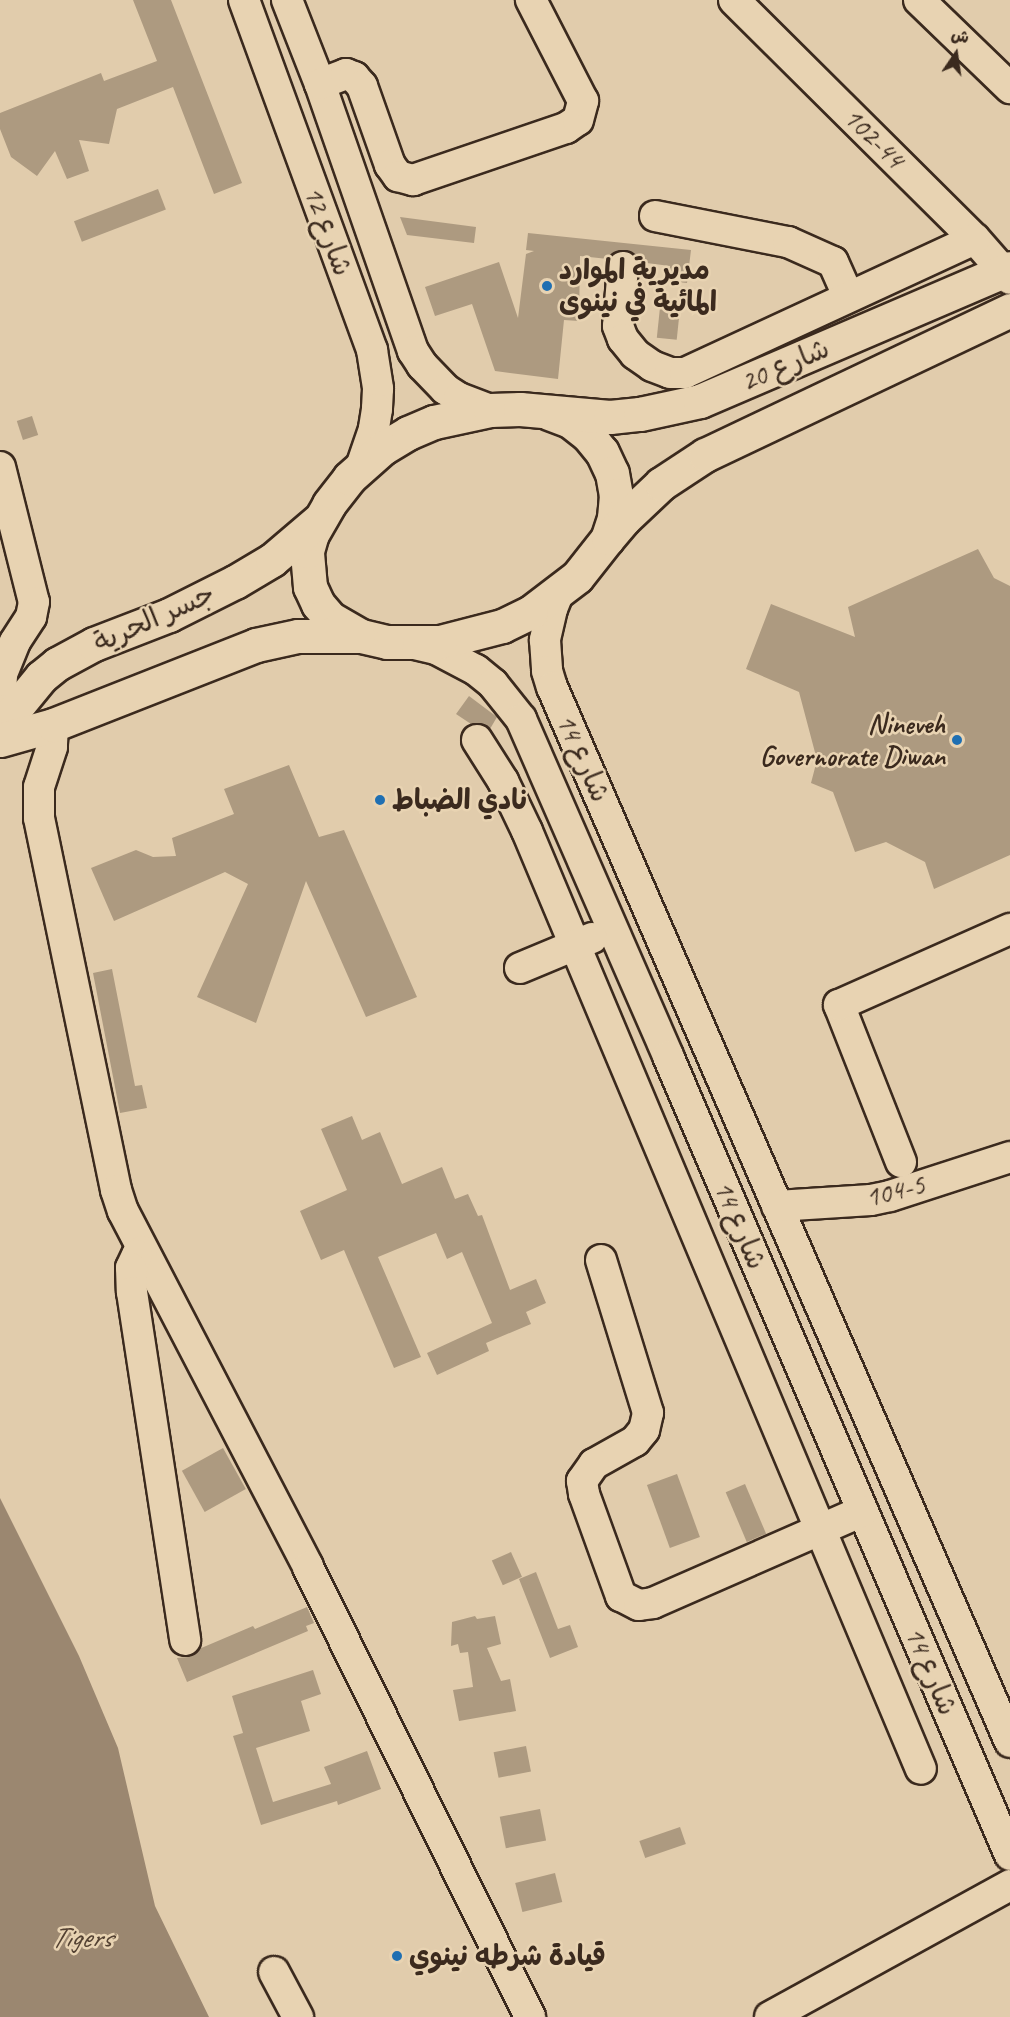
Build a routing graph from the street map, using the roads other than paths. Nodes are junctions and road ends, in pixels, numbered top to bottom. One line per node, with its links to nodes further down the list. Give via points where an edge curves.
1 (244, 0): 16 (street, شارع 12, via 372,350 377,409)
2 (287, 0): 6 (street, شارع 12)
3 (531, 0): 6 (street, via 583,101 578,120 566,128 413,180 398,176 390,165 362,86 354,77 346,75)
4 (734, 0): 9 (street, 102-44)
5 (919, 0): 7 (street)
6 (320, 84): 14 (street, شارع 12, via 413,351 445,389)
7 (1010, 88)
8 (655, 216): 12 (street, via 788,242 833,262)
9 (975, 239): 11 (street, 102-44); 12 (street)
10 (623, 267): 12 (street, via 618,326 622,339 635,354 670,373 685,372 713,361)
11 (1008, 272): 15 (main road, شارع 20, via 700,401 610,417)
12 (848, 296)
13 (1010, 310): 19 (main road, شارع 20, via 705,455 655,489)
14 (490, 410): 15 (main road); 16 (main road, via 425,426 383,448)
15 (549, 413): 19 (main road, via 570,421 588,435 612,473 615,518)
16 (361, 466): 18 (main road)
17 (1, 472): 24 (street, via 34,602 2,675 0,710)
18 (321, 518): 21 (main road, via 307,551 310,587 330,618); 24 (main road, جسر الحرية, via 272,560 235,582 57,664 14,710)
19 (607, 539): 20 (main road)
20 (558, 594): 22 (main road, via 502,626 461,638); 36 (street, شارع 14, via 545,640 552,687)
21 (361, 636): 22 (main road); 23 (main road, جسر الحرية, via 298,636 256,645)
22 (414, 644): 26 (street, شارع 14, via 456,658 493,684 520,720)
23 (53, 725): 24 (main road, جسر الحرية); 37 (street, via 52,747 39,787 39,818 116,1190)
24 (6, 738)
25 (477, 740): 27 (street)
26 (540, 761): 27 (street); 28 (street, شارع 14)
27 (503, 781): 30 (street)
28 (612, 929): 30 (street); 32 (street, شارع 14)
29 (1010, 929): 35 (street, via 839,1005)
30 (574, 945): 31 (street); 33 (street)
31 (520, 968)
32 (668, 1056): 33 (street); 39 (street, شارع 14)
33 (630, 1074): 40 (street)
34 (1010, 1157): 36 (street, 104-5, via 890,1196)
35 (901, 1162)
36 (777, 1206): 42 (street, شارع 14)
37 (142, 1251): 41 (street, via 131,1268 132,1292); 48 (street, via 314,1578)
38 (601, 1260): 40 (street, via 648,1413 644,1430 635,1441 594,1464 582,1481 621,1596 639,1605 653,1603)
39 (863, 1511): 40 (street); 44 (street, شارع 14)
40 (822, 1529): 43 (street)
41 (185, 1640)
42 (1010, 1742)
43 (921, 1769)
44 (1010, 1855)
45 (1010, 1885): 49 (street)
46 (274, 1971): 47 (street)
47 (298, 2017)
48 (530, 2017)
49 (770, 2017)

